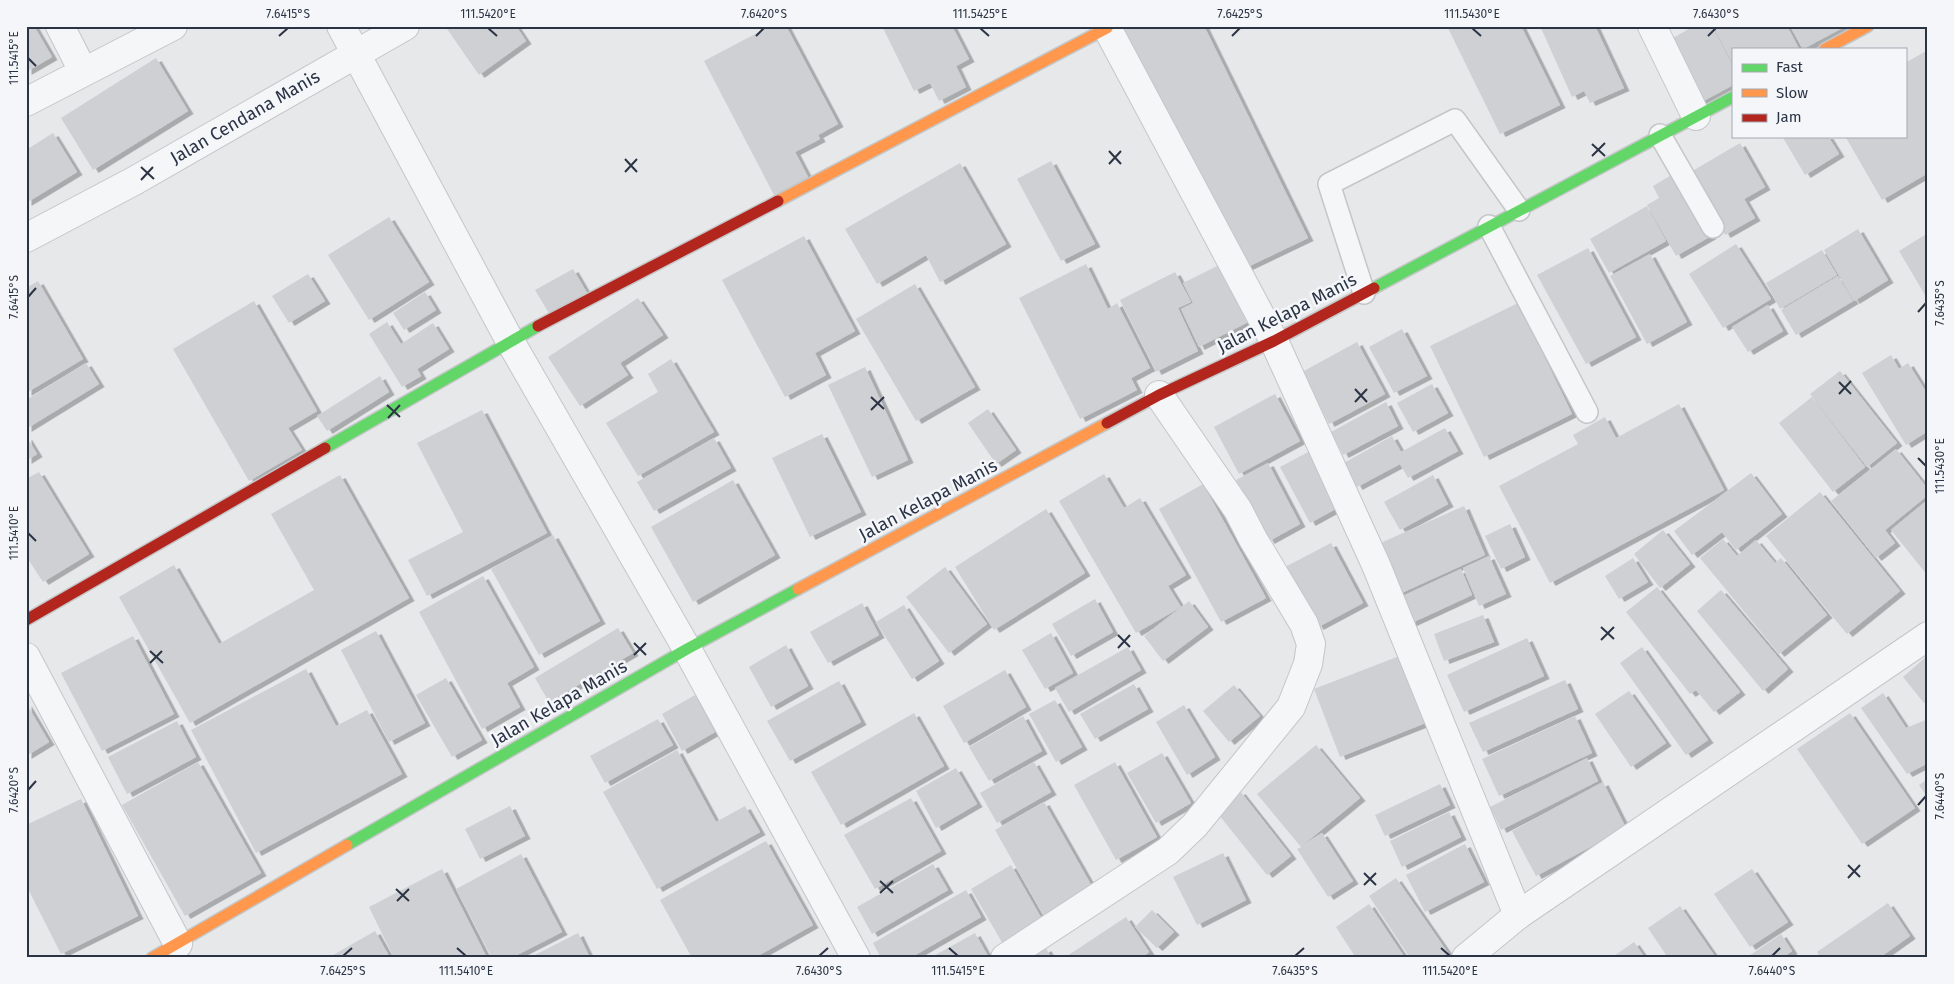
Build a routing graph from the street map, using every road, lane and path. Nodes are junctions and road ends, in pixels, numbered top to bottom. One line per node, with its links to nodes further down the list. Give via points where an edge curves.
1 (60, 26): 10 (street)
2 (173, 26): 10 (street)
3 (341, 26): 9 (street)
4 (405, 26): 9 (street, Jalan Cendana Manis)
5 (1652, 26): 13 (street)
6 (1868, 26): 8 (street)
7 (1106, 27): 20 (street); 21 (street)
8 (1827, 48)
9 (356, 52): 18 (street, Jalan Cendana Manis, via 134,181); 20 (street)
10 (83, 71): 12 (street)
11 (1732, 98): 13 (street, Jalan Kelapa Manis)
12 (26, 102)
13 (1696, 116): 14 (street, Jalan Kelapa Manis)
14 (1660, 135): 15 (street, Jalan Kelapa Manis); 17 (lane)
15 (1519, 210): 16 (street, Jalan Kelapa Manis); 19 (lane, via 1455,120 1329,184)
16 (1489, 226): 19 (street, Jalan Kelapa Manis); 23 (lane)
17 (1713, 227)
18 (26, 238)
19 (1364, 293): 21 (street, Jalan Kelapa Manis)
20 (510, 341): 24 (street); 26 (street)
21 (1274, 341): 22 (street, Jalan Kelapa Manis); 28 (street, via 1376,565)
22 (1159, 395): 26 (street, Jalan Kelapa Manis); 32 (street, via 1238,510 1304,624 1311,644 1308,664 1291,707 1195,825 1168,850)
23 (1587, 412)
24 (26, 620)
25 (1928, 636): 28 (street)
26 (688, 649): 29 (street, Jalan Kelapa Manis); 31 (street)
27 (26, 657): 29 (street)
28 (1518, 916): 33 (street)
29 (180, 948): 30 (street, Jalan Kelapa Manis)
30 (152, 958)
31 (856, 958)
32 (1005, 958)
33 (1466, 958)

